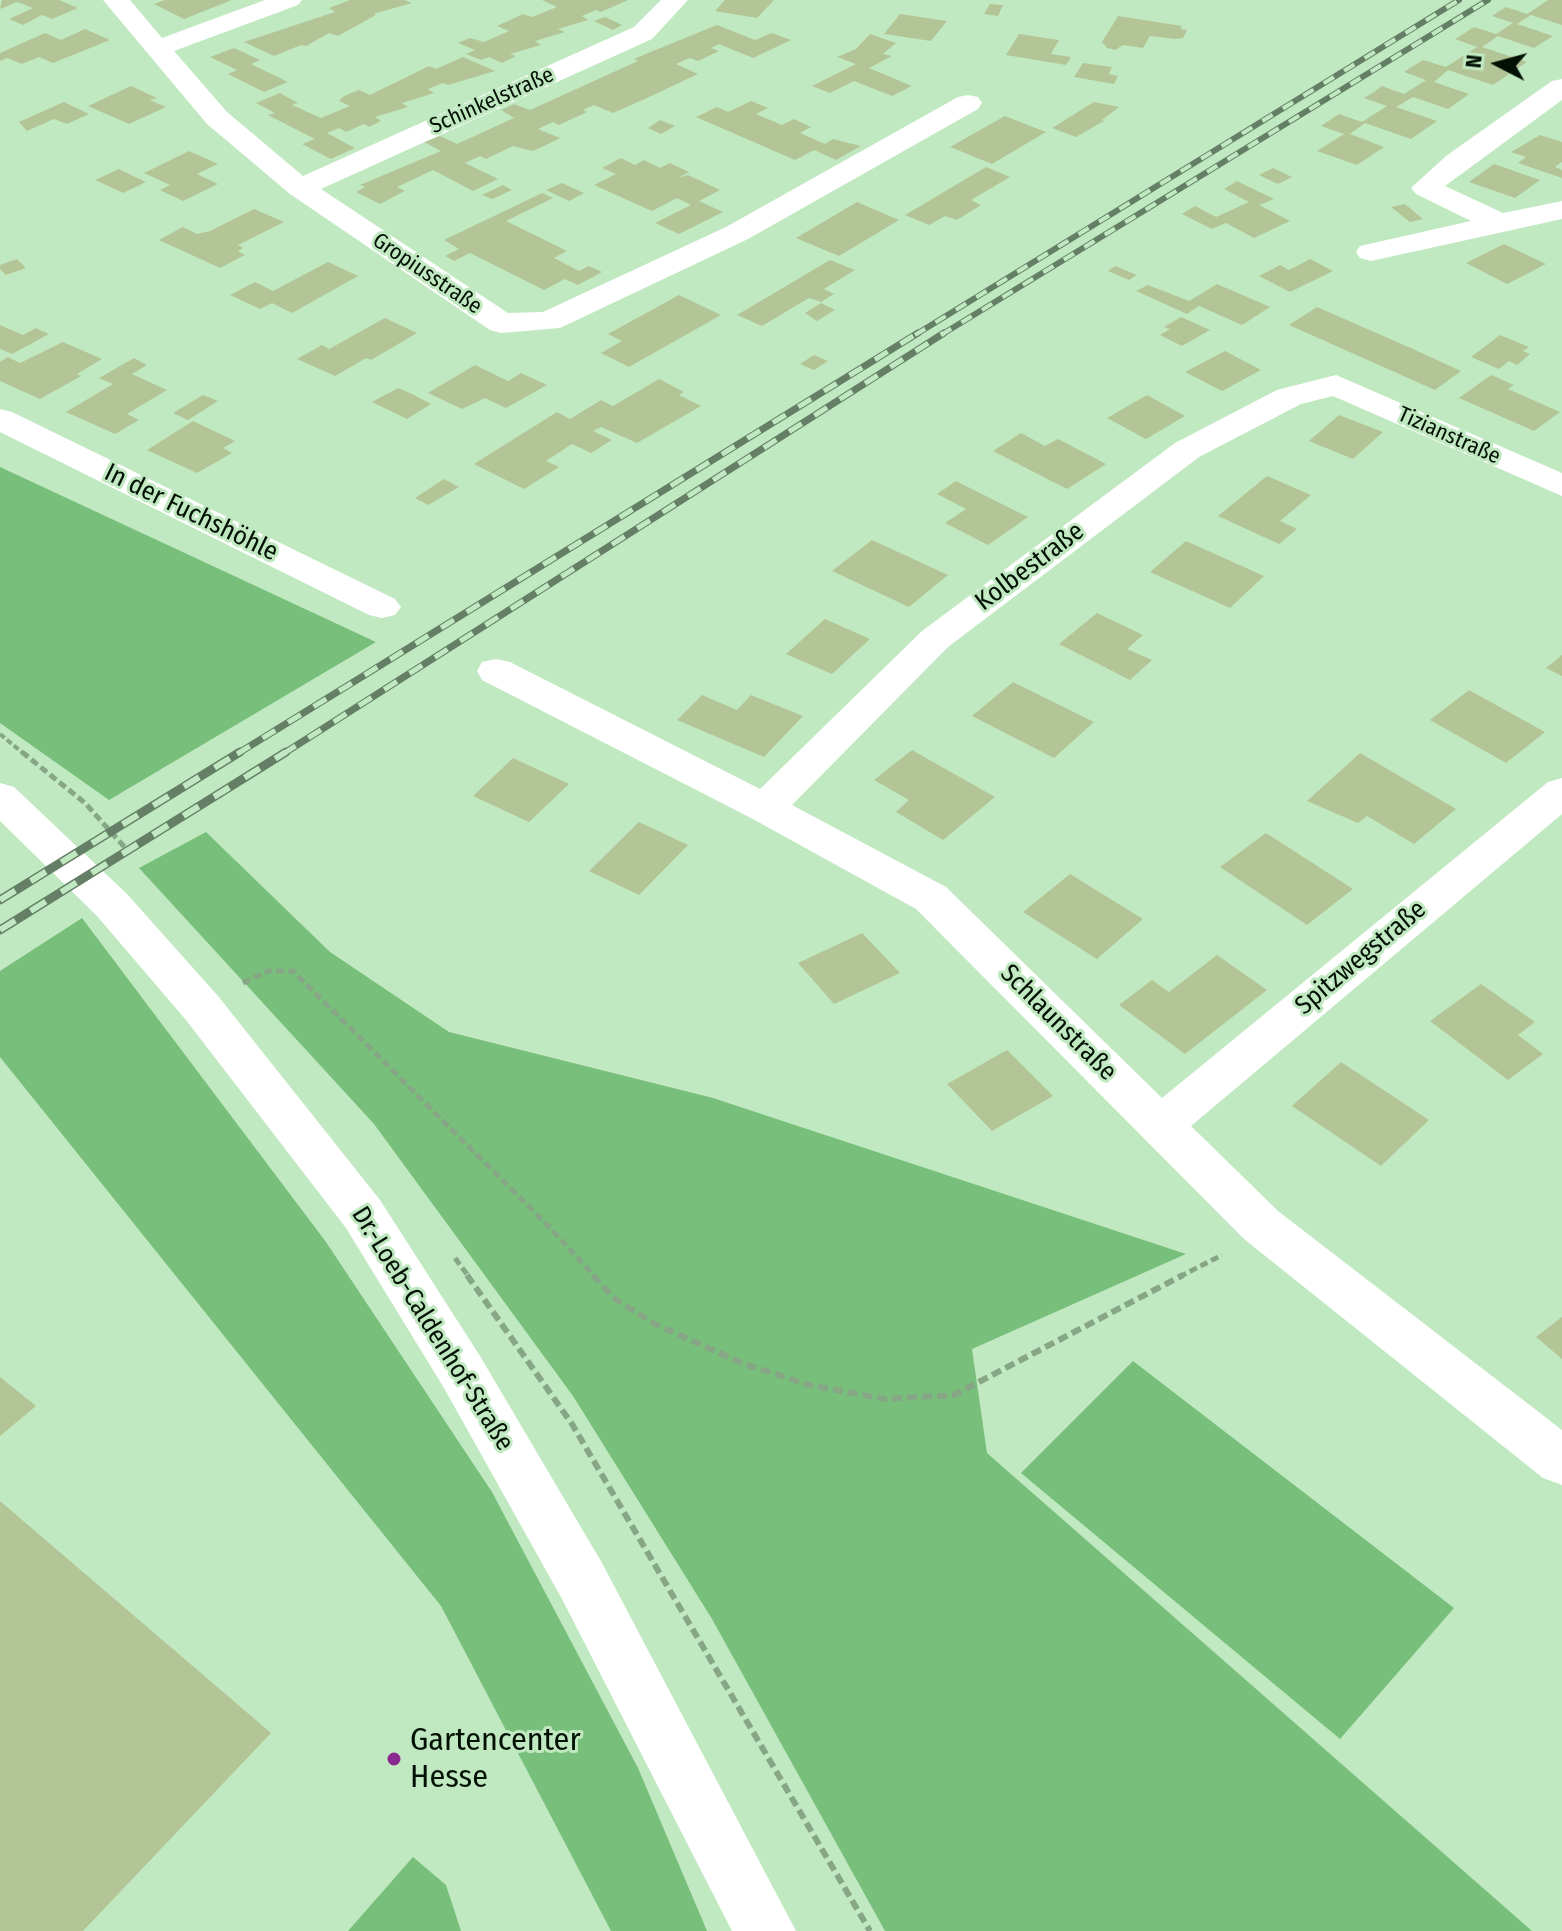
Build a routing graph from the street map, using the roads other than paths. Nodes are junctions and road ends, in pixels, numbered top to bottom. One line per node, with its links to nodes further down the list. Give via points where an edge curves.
1 (116, 0): 4 (street, Gropiusstraße)
2 (289, 0): 4 (street)
3 (675, 0): 7 (street, Schinkelstraße, via 643,33)
4 (156, 49): 7 (street, Gropiusstraße, via 217,118)
5 (1562, 87): 9 (street, via 1426,188)
6 (968, 103): 7 (street, Gropiusstraße, via 737,233 549,321 501,323)
7 (300, 188)
8 (1562, 210): 9 (street)
9 (1500, 223): 10 (street)
10 (1371, 252)
11 (1336, 385): 13 (street, Tizianstraße); 18 (street, Kolbestraße, via 1289,397 1175,459 935,639)
12 (0, 419): 14 (street, In der Fuchshöhle)
13 (1562, 486)
14 (382, 607)
15 (496, 671): 18 (street, Schlaunstraße)
16 (1562, 792): 19 (street, Spitzwegstraße)
17 (0, 797): 21 (street, Dr.-Loeb-Caldenhof-Straße, via 132,928 202,1008 363,1214 462,1372 582,1581)
18 (765, 808): 19 (street, Schlaunstraße, via 931,898)
19 (1161, 1125): 20 (street, Schlaunstraße, via 1261,1225)
20 (1562, 1461)
21 (765, 1931)

